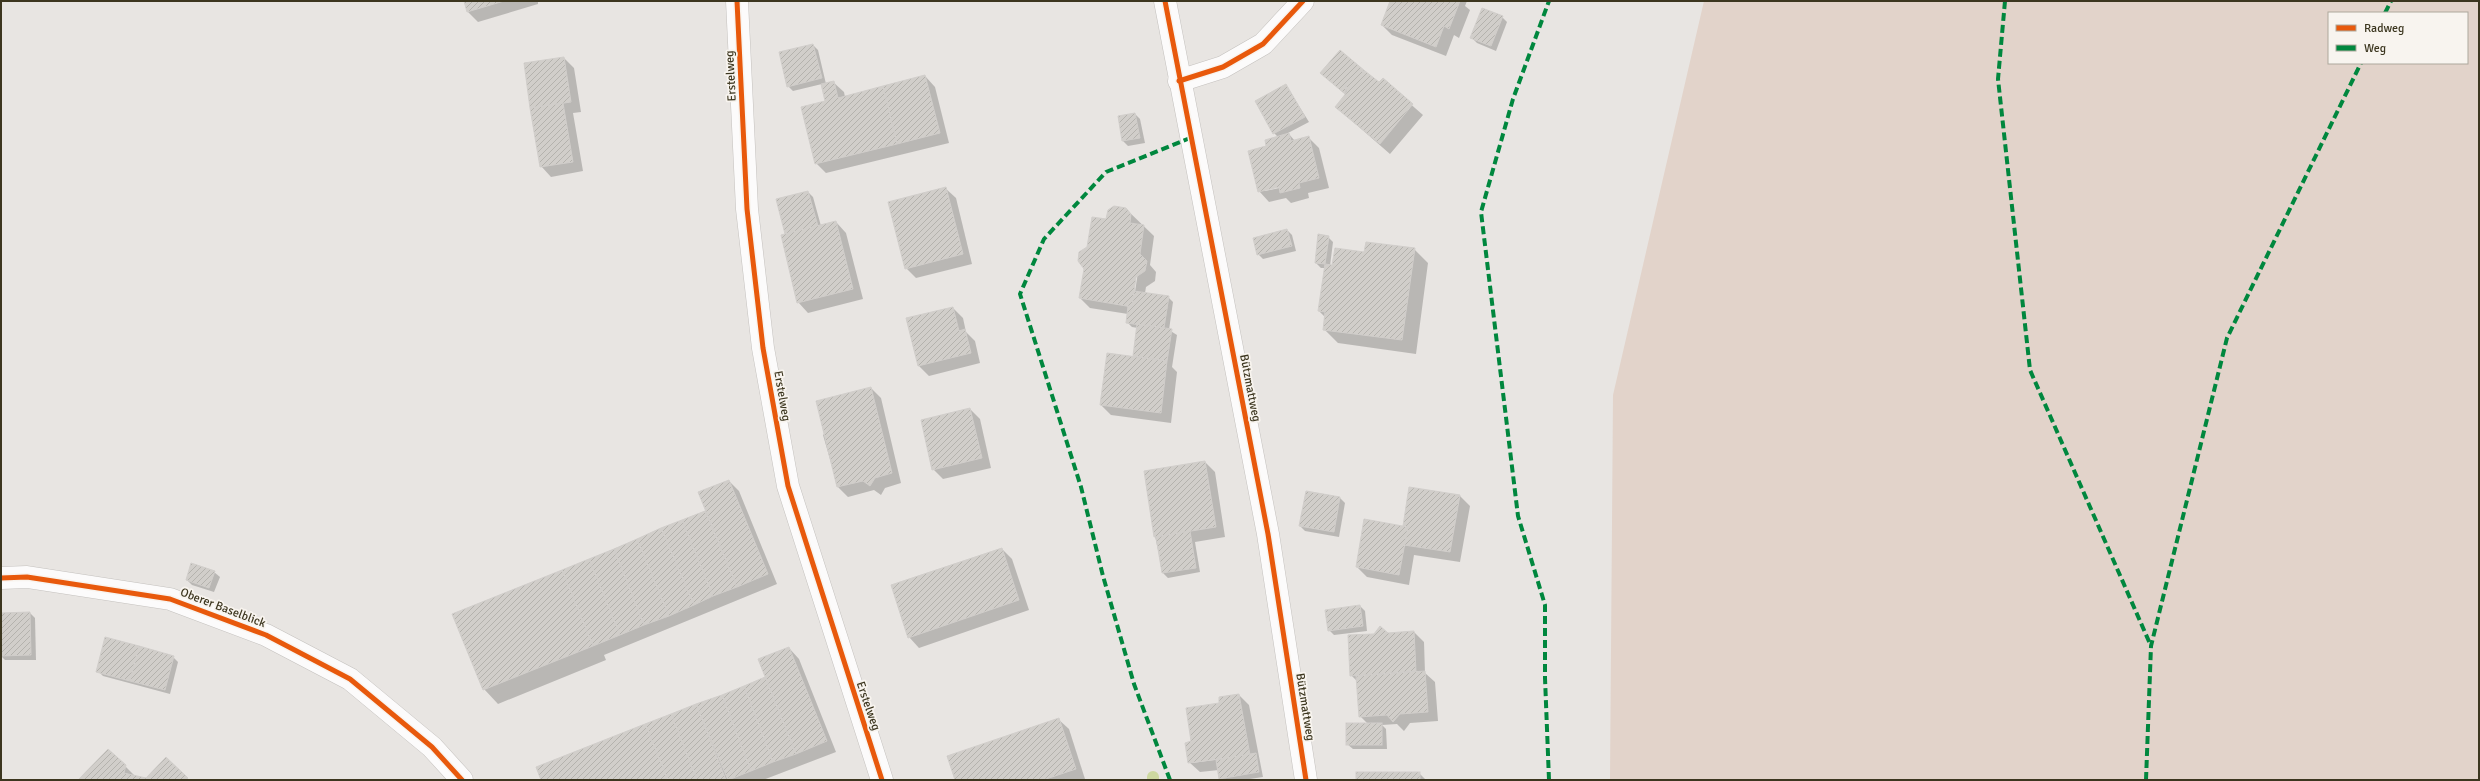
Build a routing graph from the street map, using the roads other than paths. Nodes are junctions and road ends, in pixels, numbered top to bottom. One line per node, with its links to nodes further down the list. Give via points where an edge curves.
1 (737, 1): 7 (street, Erstelweg, via 747,209 763,348 788,486)
2 (1165, 1): 4 (street, Bützmattweg)
3 (1304, 1): 4 (street, via 1263,44 1223,67)
4 (1179, 80): 8 (street, Bützmattweg, via 1268,534)
5 (1, 578): 6 (street, Oberer Baselblick, via 27,577 170,599 266,635 350,679 432,746)
6 (462, 780)
7 (882, 780)
8 (1306, 780)

